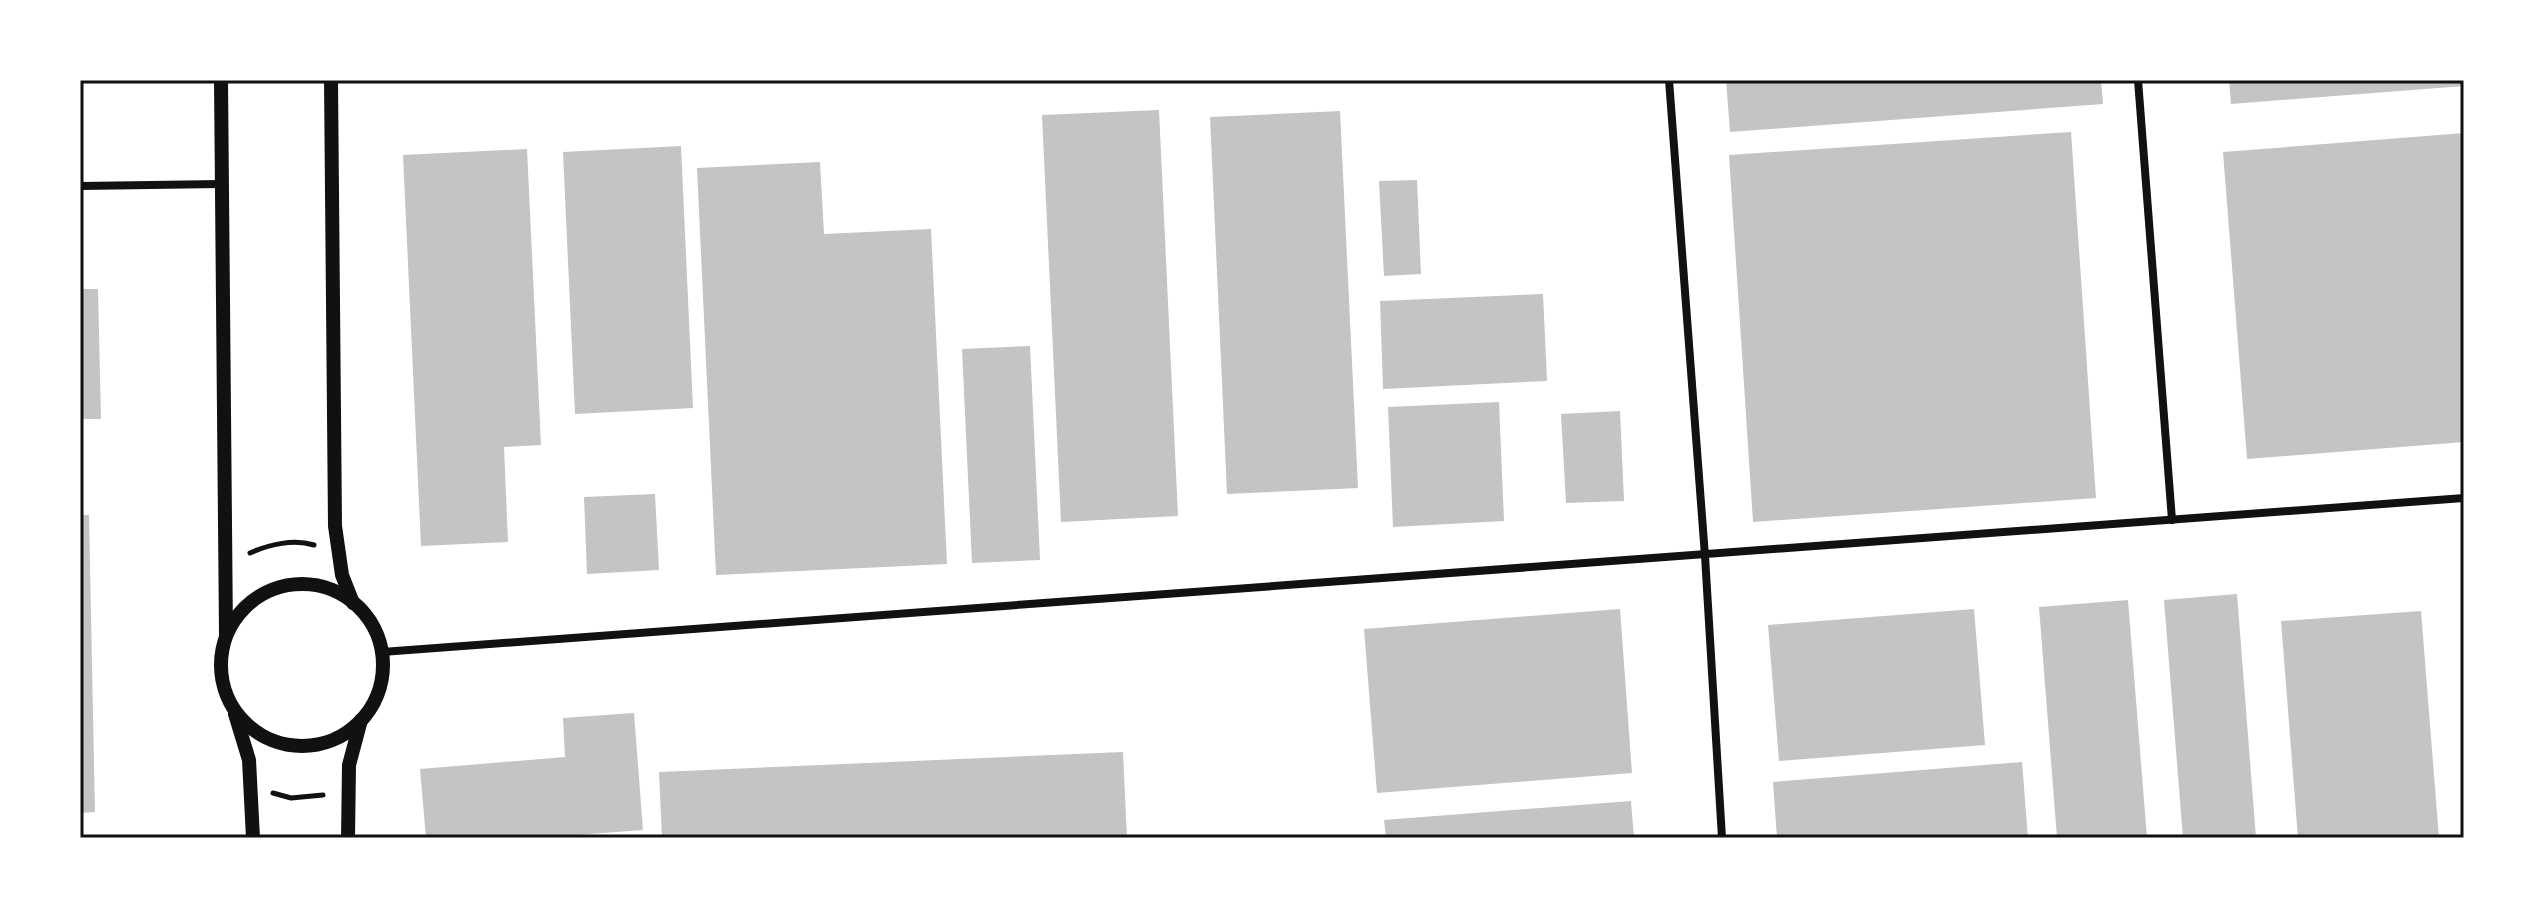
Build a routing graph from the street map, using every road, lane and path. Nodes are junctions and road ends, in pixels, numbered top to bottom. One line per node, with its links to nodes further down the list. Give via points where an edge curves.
1 (221, 80): 5 (street)
2 (331, 80): 9 (street)
3 (1669, 80): 10 (street)
4 (2138, 80): 8 (street)
5 (221, 184): 6 (street); 11 (street)
6 (80, 186)
7 (2464, 498): 8 (street)
8 (2172, 520): 10 (street)
9 (337, 554): 11 (path, via 308,543 265,546); 12 (street)
10 (1705, 556): 14 (street); 21 (street)
11 (225, 570): 13 (street)
12 (353, 603): 13 (street, via 316,584 288,584 262,593); 14 (street, via 375,631)
13 (226, 634): 15 (street, via 221,660)
14 (382, 652): 16 (street, via 382,676)
15 (234, 709): 16 (street, via 251,729 296,746 321,744); 17 (street)
16 (362, 719): 18 (street)
17 (252, 786): 18 (path, via 291,798); 19 (street)
18 (347, 790): 20 (street)
19 (253, 838)
20 (348, 838)
21 (1722, 838)

